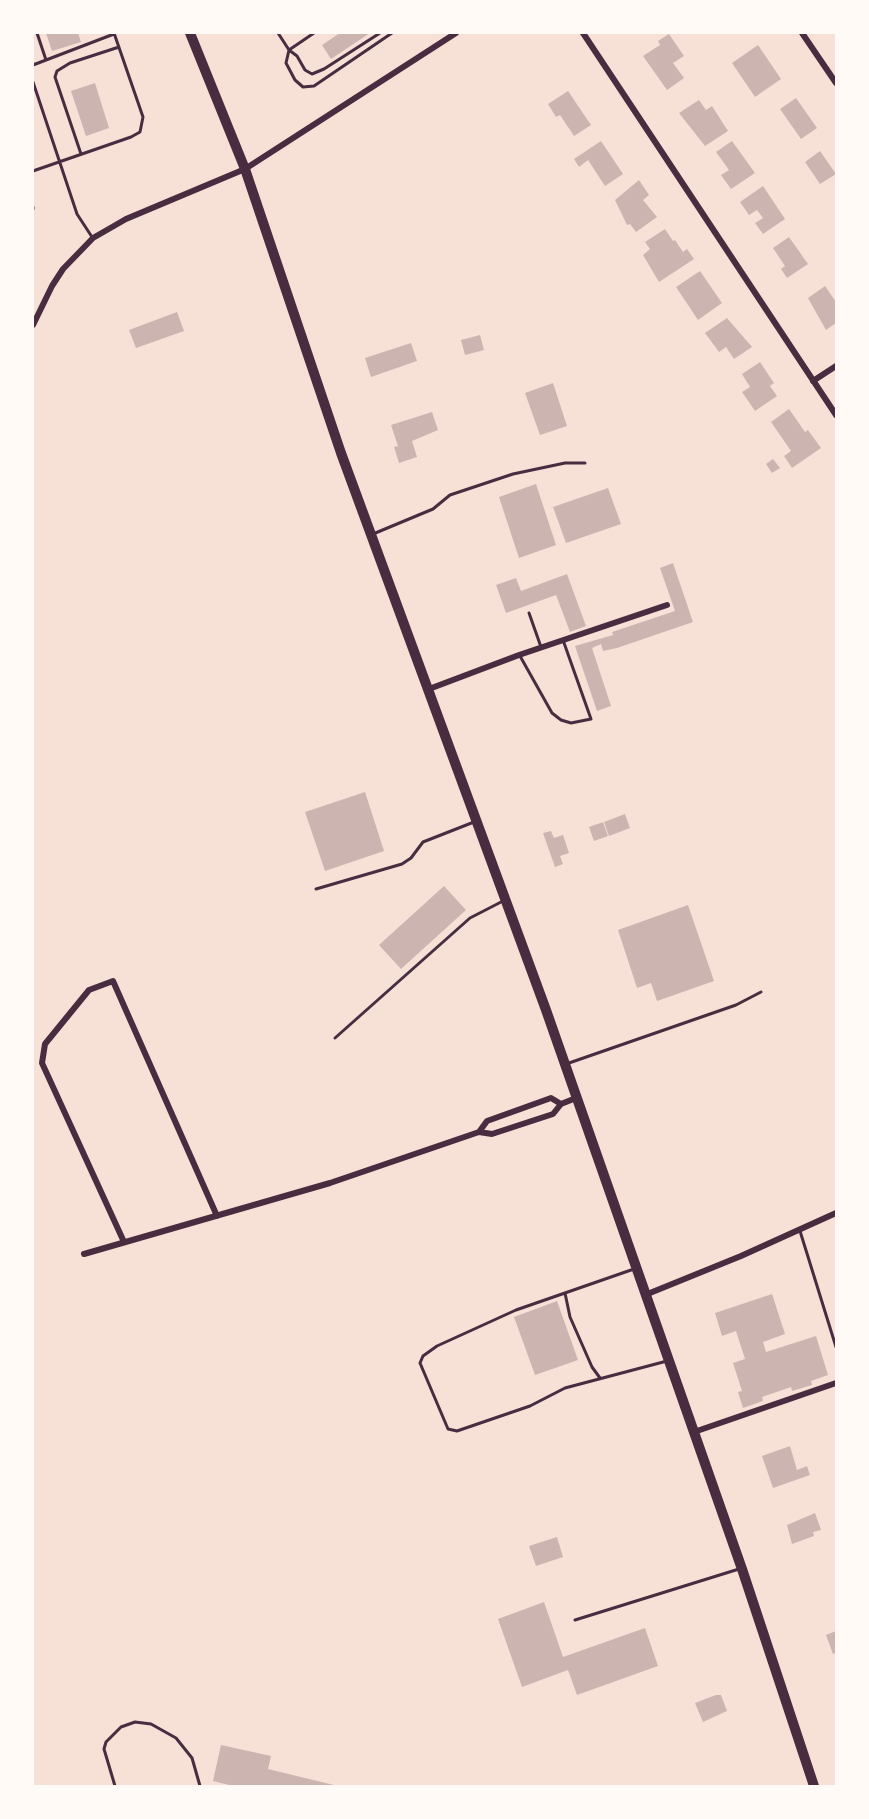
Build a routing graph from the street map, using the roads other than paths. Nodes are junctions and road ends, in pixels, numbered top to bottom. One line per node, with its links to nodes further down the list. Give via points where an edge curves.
1 (37, 33): 15 (lane)
2 (190, 33): 21 (highway)
3 (279, 33): 14 (lane)
4 (314, 33): 14 (lane)
5 (380, 33): 14 (lane, via 312,74)
6 (392, 33): 14 (lane, via 315,86 303,87 295,80 286,63)
7 (440, 33): 12 (lane)
8 (456, 33): 12 (street)
9 (583, 33): 26 (street)
10 (802, 33): 18 (street)
11 (114, 34): 13 (lane); 15 (lane)
12 (445, 40): 21 (street)
13 (119, 47): 19 (lane, via 144,125 131,137); 19 (lane, via 57,71 55,77)
14 (289, 50)
15 (46, 60): 16 (lane)
16 (33, 65)
17 (33, 82): 20 (lane)
18 (836, 83)
19 (81, 154): 20 (lane)
20 (60, 162): 22 (lane); 23 (lane, via 77,214)
21 (245, 169): 23 (street, via 126,219); 29 (highway)
22 (33, 171)
23 (93, 238): 24 (street, via 63,269)
24 (33, 325)
25 (836, 366): 26 (street)
26 (813, 381): 27 (street)
27 (836, 415)
28 (585, 462): 29 (lane, via 513,474 461,491 433,509)
29 (371, 535): 35 (highway)
30 (667, 605): 32 (street)
31 (529, 613): 33 (lane)
32 (563, 640): 33 (street); 34 (lane, via 591,718 572,723 552,713)
33 (541, 647): 34 (street)
34 (519, 654): 35 (street)
35 (429, 689): 36 (highway)
36 (477, 821): 37 (lane, via 423,842 402,864); 38 (highway)
37 (316, 889)
38 (506, 899): 40 (lane, via 470,918); 41 (highway)
39 (761, 992): 41 (lane, via 736,1005)
40 (335, 1038)
41 (565, 1064): 42 (highway)
42 (576, 1098): 43 (street); 50 (highway)
43 (561, 1104): 44 (street, via 543,1118 492,1134); 44 (street, via 550,1098 487,1121)
44 (480, 1132): 46 (street)
45 (836, 1213): 47 (street)
46 (217, 1216): 48 (street); 48 (street, via 113,981 89,990 45,1044 42,1063)
47 (800, 1229): 52 (street); 53 (lane)
48 (124, 1242): 49 (street)
49 (84, 1254)
50 (635, 1268): 51 (lane); 52 (highway)
51 (566, 1293): 55 (lane, via 570,1317); 55 (lane, via 516,1310 437,1346 420,1363 448,1429 457,1431)
52 (645, 1295): 54 (highway)
53 (836, 1347)
54 (668, 1361): 55 (lane); 57 (highway)
55 (600, 1378)
56 (836, 1383): 57 (street)
57 (694, 1432): 58 (highway)
58 (742, 1569): 59 (lane); 62 (highway)
59 (575, 1620)
60 (115, 1786): 61 (lane, via 104,1749 106,1742 121,1727 135,1722 151,1724 176,1738 192,1758)
61 (200, 1786)
62 (814, 1786)

